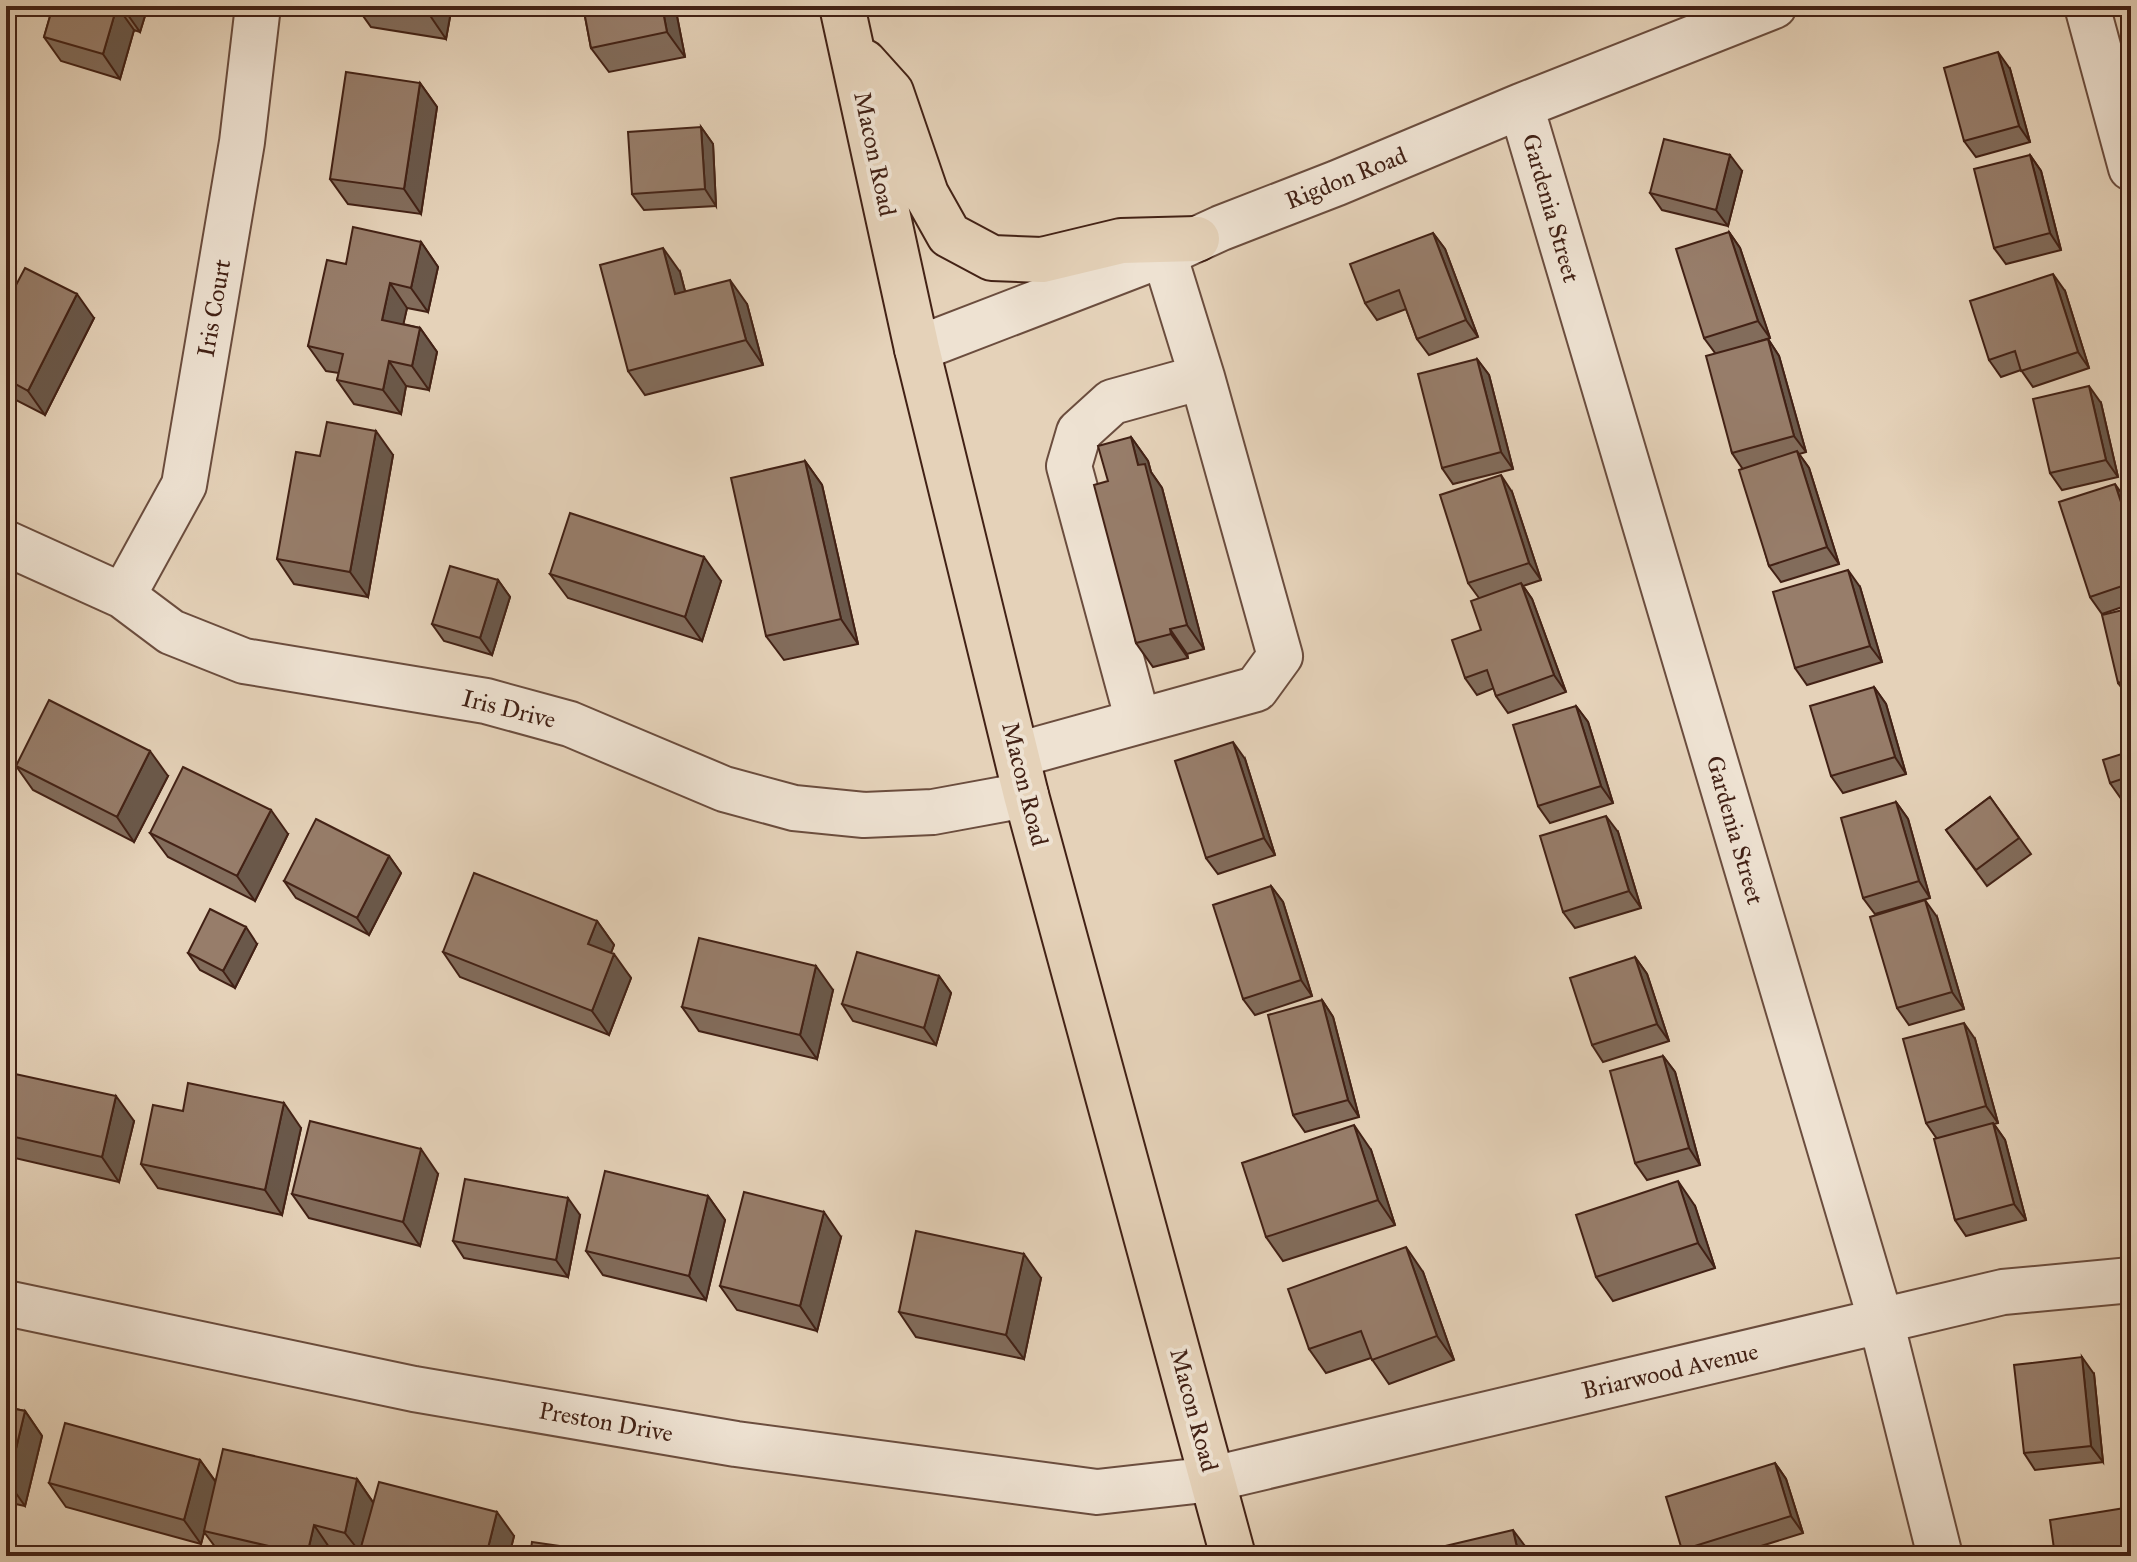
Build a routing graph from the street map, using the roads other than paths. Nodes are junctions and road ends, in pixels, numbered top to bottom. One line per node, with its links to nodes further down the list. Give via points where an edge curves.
1 (258, 6): 12 (street, Iris Court, via 242,142 184,485)
2 (842, 6): 5 (main road, Macon Road)
3 (1774, 6): 6 (street, Rigdon Road)
4 (2087, 6): 7 (street)
5 (852, 48): 8 (main road, via 891,92 926,194 949,235 992,258 1042,260 1121,241); 9 (main road, Macon Road)
6 (1521, 106): 8 (street, Rigdon Road); 17 (street, Gardenia Street)
7 (2131, 168)
8 (1180, 247): 9 (street, Rigdon Road); 10 (street)
9 (917, 349): 14 (main road, Macon Road)
10 (1202, 377): 13 (street, via 1112,402 1079,432 1069,466); 13 (street, Iris Drive, via 1280,656 1256,689)
11 (6, 543): 12 (street, Iris Drive)
12 (123, 596): 14 (street, Iris Drive, via 171,632 244,661 486,701 570,724 724,789 794,808 864,815 933,812)
13 (1138, 721): 14 (street, Iris Drive)
14 (1022, 775): 18 (main road, Macon Road)
15 (2131, 1280): 17 (street, Briarwood Avenue, via 2003,1292)
16 (6, 1303): 18 (street, Preston Drive, via 414,1389 736,1444 1097,1492)
17 (1881, 1321): 18 (street, Briarwood Avenue); 20 (street, Gardenia Street)
18 (1213, 1479): 19 (main road, Macon Road)
19 (1233, 1556)
20 (1940, 1556)

